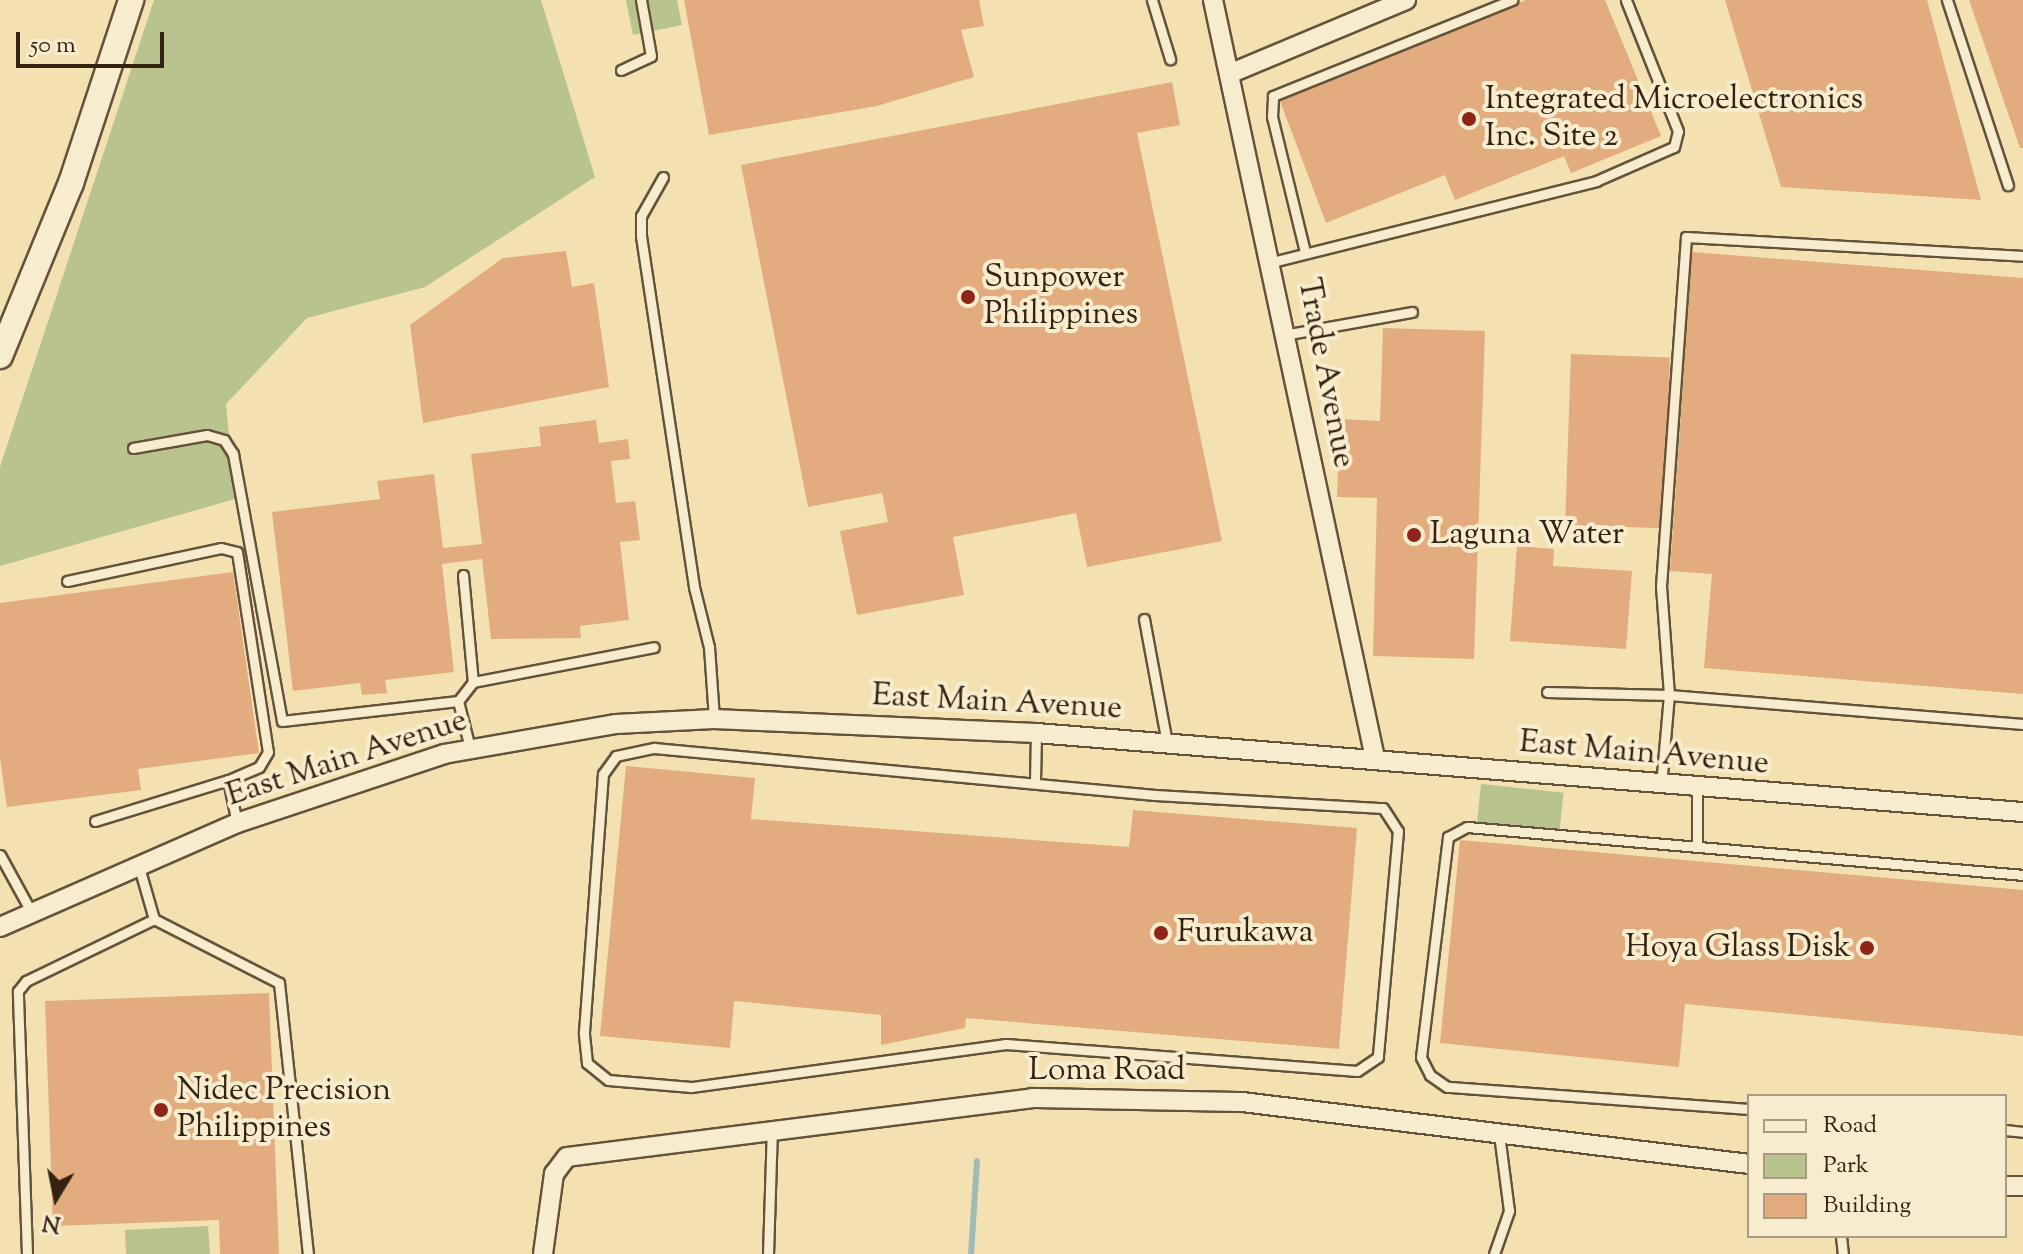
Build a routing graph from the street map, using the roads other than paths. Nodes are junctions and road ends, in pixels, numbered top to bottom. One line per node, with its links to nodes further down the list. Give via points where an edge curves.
1 (131, 0): 19 (main road, via 71,183)
2 (641, 0): 10 (lane, via 651,56)
3 (1152, 0): 9 (lane)
4 (1213, 0): 11 (street, Trade Avenue)
5 (1406, 0): 11 (street)
6 (1512, 0): 14 (lane, via 1273,96 1272,117)
7 (1626, 0): 14 (lane, via 1678,131 1674,147 1596,181)
8 (1947, 0): 13 (lane)
9 (1170, 59)
10 (621, 70)
11 (1229, 74): 16 (street, Trade Avenue)
12 (663, 177): 29 (lane, via 644,206 641,236 694,587 709,647)
13 (2008, 185)
14 (1305, 252): 16 (lane)
15 (2023, 256): 27 (lane, via 1686,237 1661,586)
16 (1272, 262): 18 (street, Trade Avenue)
17 (1412, 312): 18 (lane)
18 (1284, 335): 34 (street, Trade Avenue)
19 (0, 356)
20 (133, 448): 28 (lane, via 207,435 224,440 233,454 282,721)
21 (463, 575): 25 (lane)
22 (67, 581): 35 (lane, via 221,548 237,552 268,752 259,767)
23 (1144, 619): 32 (lane)
24 (654, 647): 25 (lane)
25 (473, 682): 28 (lane)
26 (1547, 692): 27 (lane)
27 (1669, 695): 30 (lane); 37 (lane)
28 (458, 701): 33 (lane)
29 (714, 719): 31 (street, East Main Avenue); 33 (street, East Main Avenue, via 616,724)
30 (2023, 724)
31 (1036, 733): 32 (street, East Main Avenue); 36 (lane)
32 (1167, 743): 34 (street, East Main Avenue)
33 (470, 748): 41 (street, East Main Avenue)
34 (1375, 758): 37 (street, East Main Avenue)
35 (228, 780): 40 (lane); 41 (lane)
36 (1035, 781): 36 (lane, via 1383,808 1398,831 1378,1057 1357,1071 1006,1044 691,1087 608,1080 587,1063 584,1032 603,774 616,756 654,748)
37 (1661, 786): 38 (street, East Main Avenue)
38 (1697, 789): 39 (street, East Main Avenue); 42 (lane)
39 (2023, 812)
40 (95, 821)
41 (237, 823): 44 (street, East Main Avenue)
42 (1697, 845): 45 (lane); 49 (lane, via 1613,844 1467,827 1448,837 1421,1057 1430,1075 1447,1087)
43 (0, 855): 46 (lane)
44 (139, 867): 46 (street, East Main Avenue); 47 (lane)
45 (2023, 875)
46 (33, 915): 48 (street, East Main Avenue)
47 (154, 919): 53 (lane, via 26,981 18,991); 54 (lane, via 279,983)
48 (0, 927)
49 (1747, 1109)
50 (772, 1129): 51 (street, Loma Road, via 1032,1098 1242,1102); 55 (street, Loma Road, via 567,1157 554,1174); 56 (lane)
51 (1499, 1134): 52 (street, Loma Road); 57 (lane, via 1509,1211)
52 (1747, 1164)
53 (27, 1254)
54 (308, 1254)
55 (543, 1254)
56 (768, 1254)
57 (1494, 1254)

